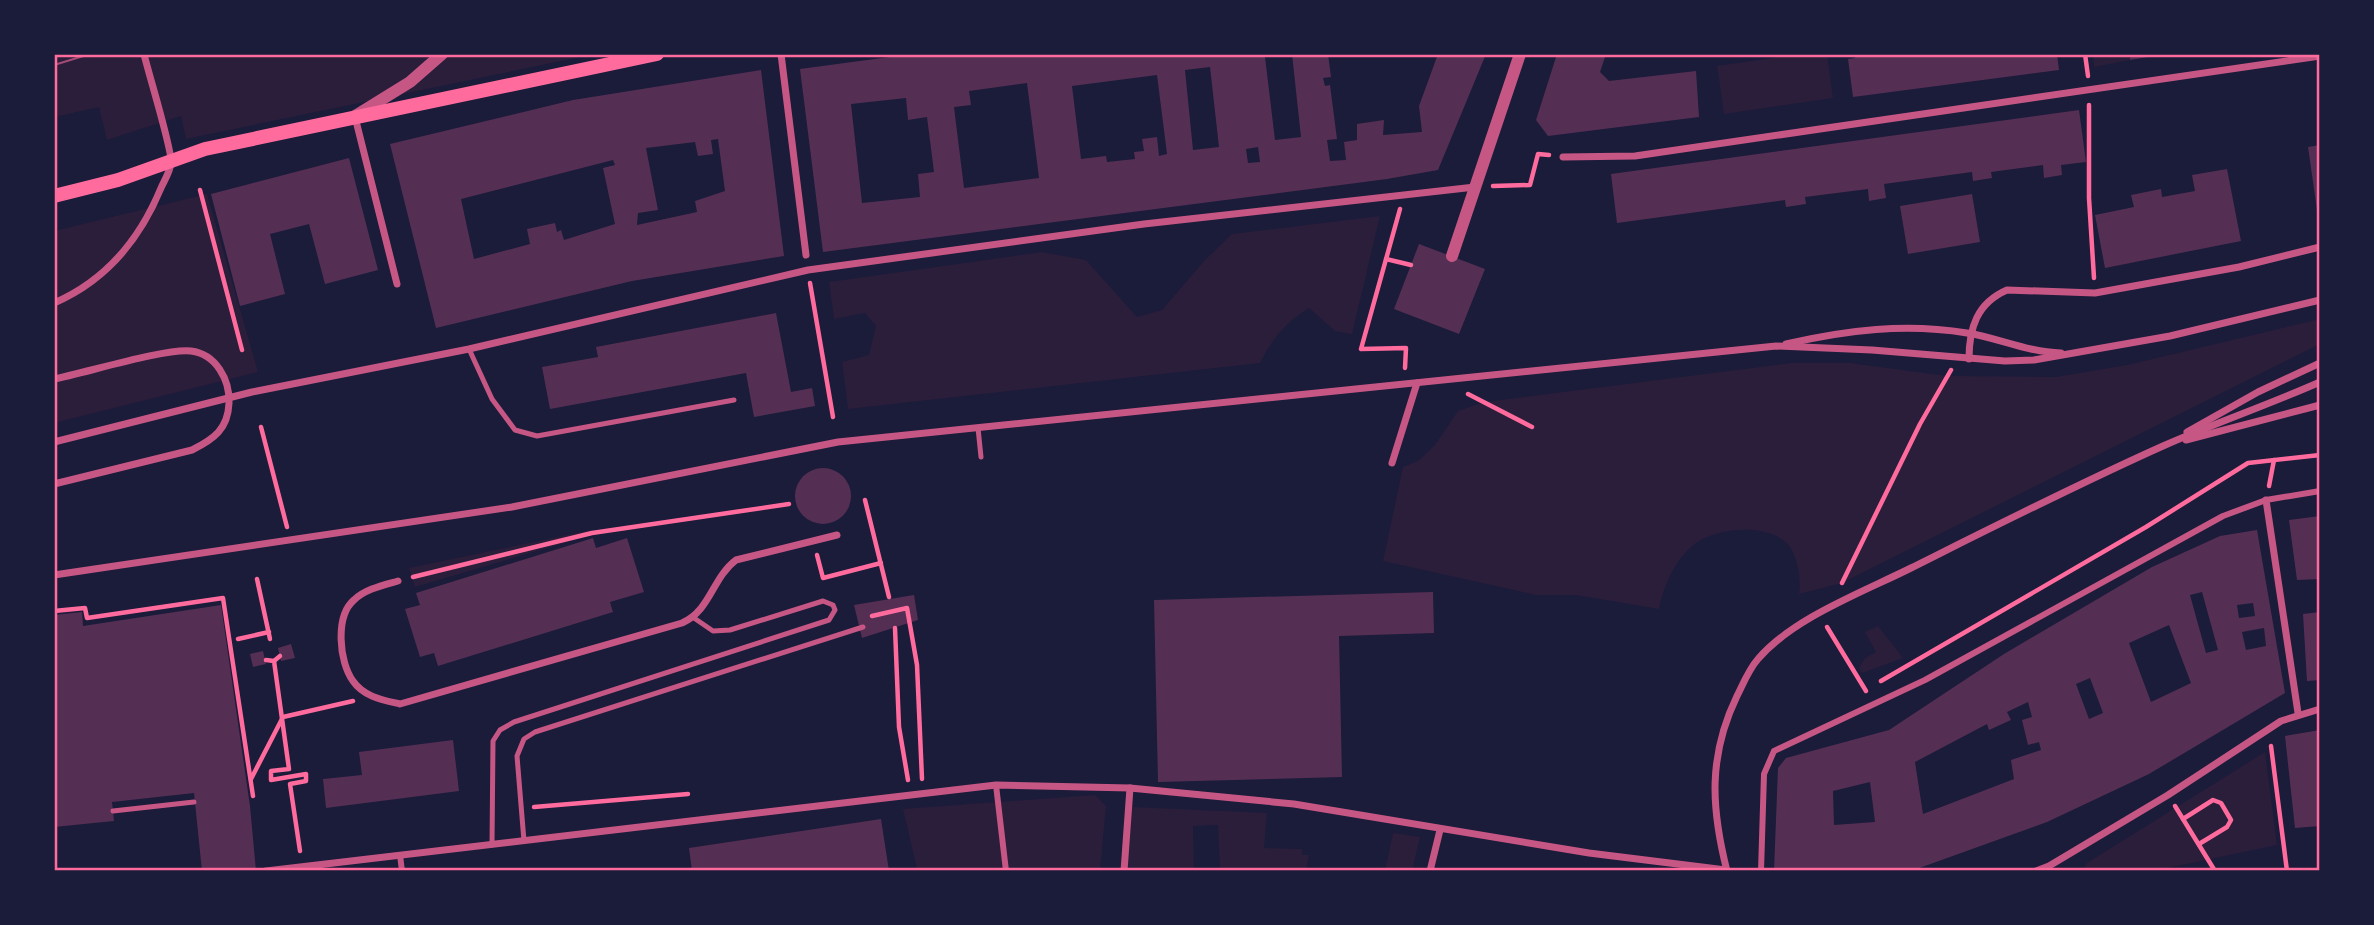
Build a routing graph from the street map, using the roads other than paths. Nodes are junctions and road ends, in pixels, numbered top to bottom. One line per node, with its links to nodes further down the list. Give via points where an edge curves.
1 (144, 54): 9 (street)
2 (442, 54): 7 (street, via 410,82)
3 (657, 54): 7 (main road)
4 (781, 54): 13 (street)
5 (1520, 54): 10 (street)
6 (2320, 56): 8 (street, via 1635,156)
7 (355, 116): 9 (main road, via 205,149); 15 (street)
8 (1563, 157)
9 (172, 162): 11 (main road); 17 (street, via 132,243 104,272)
10 (1475, 187): 14 (street); 20 (street, via 1144,224 808,270)
11 (54, 196)
12 (2320, 247): 18 (street, via 2095,293 2007,290 1984,305)
13 (806, 255)
14 (1452, 256)
15 (397, 284)
16 (2320, 300): 21 (street)
17 (54, 303)
18 (1969, 333): 19 (street, via 1888,327); 21 (street, via 2007,345); 22 (street)
19 (1776, 346): 22 (street); 26 (street)
20 (469, 349): 27 (street); 28 (lane, via 492,399 515,430 537,436)
21 (2074, 354): 22 (street, via 2017,362)
22 (1969, 359)
23 (2320, 363): 32 (street, via 2248,397)
24 (54, 379): 27 (street, via 192,351 215,363 224,375)
25 (2320, 382): 32 (street)
26 (1417, 383): 30 (street); 34 (street)
27 (229, 398): 31 (street); 35 (street, via 223,429 192,450)
28 (734, 400)
29 (2320, 405): 32 (street)
30 (978, 428): 33 (lane); 39 (street, via 838,442 512,507)
31 (54, 442)
32 (2165, 445): 59 (street, via 1821,614 1780,638 1756,660 1731,707 1714,766 1715,811)
33 (981, 457)
34 (1392, 463)
35 (54, 484)
36 (2320, 491): 37 (street)
37 (2266, 500): 44 (street); 60 (street, via 2191,531 1925,680 1774,751 1764,774)
38 (837, 535): 41 (street, via 736,560 724,569)
39 (54, 575)
40 (398, 581): 41 (street, via 352,600 342,623 343,655 352,681 372,697 401,704)
41 (694, 618): 51 (lane, via 713,631 730,630 823,601 835,610 829,620 500,730 491,753 495,789)
42 (863, 627): 50 (lane, via 535,732 524,739 517,756)
43 (2320, 709): 44 (street)
44 (2298, 713): 53 (street)
45 (996, 785): 46 (street); 50 (street); 56 (street)
46 (1130, 788): 49 (street, via 1294,804); 57 (street)
47 (194, 802): 48 (lane)
48 (113, 811)
49 (1440, 830): 58 (street); 59 (street)
50 (524, 841): 51 (street)
51 (492, 845): 52 (street)
52 (400, 855): 54 (street); 55 (street)
53 (2050, 868): 61 (street)
54 (266, 871)
55 (402, 871)
56 (1006, 871)
57 (1124, 871)
58 (1430, 871)
59 (1726, 871)
60 (1761, 871)
61 (2036, 871)

